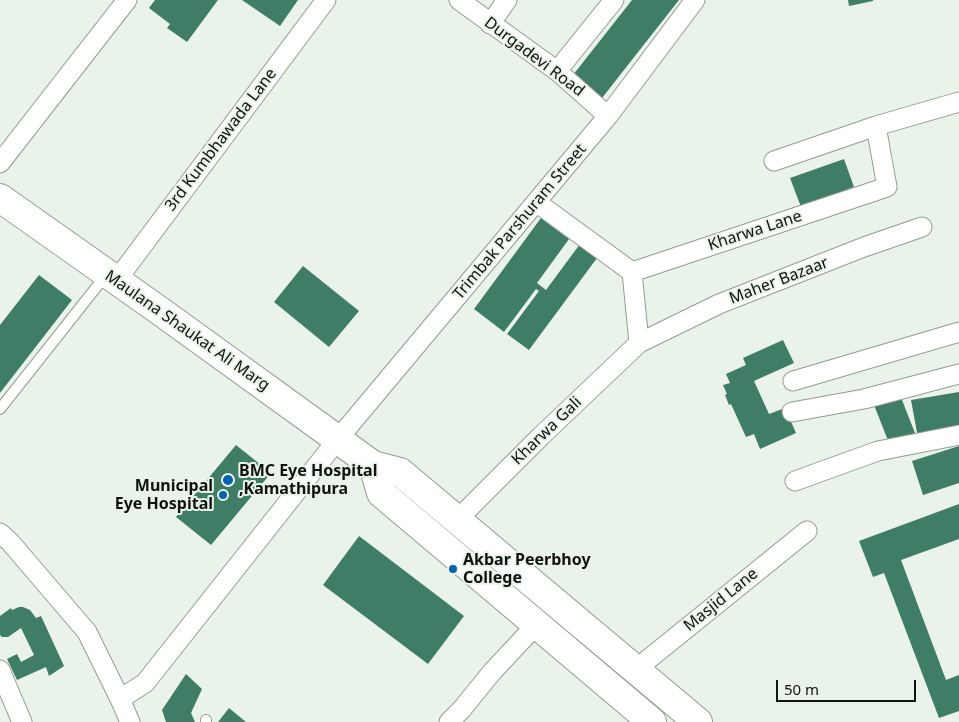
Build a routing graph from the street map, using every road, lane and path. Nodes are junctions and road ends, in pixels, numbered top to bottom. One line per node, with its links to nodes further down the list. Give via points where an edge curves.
1 (127, 0): 13 (street)
2 (326, 0): 18 (street, 3rd Kumbhawada Lane)
3 (459, 0): 7 (street, Durgadevi Road)
4 (507, 0): 7 (street)
5 (614, 0): 8 (street)
6 (695, 0): 10 (street, Trimbak Parshuram Street)
7 (490, 24): 8 (street, Durgadevi Road)
8 (557, 71): 10 (street, Durgadevi Road)
9 (959, 102): 11 (street)
10 (608, 116): 15 (street, Trimbak Parshuram Street)
11 (876, 126): 12 (street); 17 (street, Kharwa Lane, via 887,188)
12 (774, 161)
13 (0, 164)
14 (0, 198): 18 (main road, Maulana Shaukat Ali Marg)
15 (536, 202): 17 (street); 26 (street, Trimbak Parshuram Street)
16 (922, 227): 20 (street, Maher Bazaar, via 719,304)
17 (632, 272): 20 (street)
18 (111, 278): 23 (lane); 26 (main road, Maulana Shaukat Ali Marg)
19 (959, 332): 22 (street)
20 (639, 343): 29 (street, Kharwa Gali)
21 (959, 374): 24 (street, via 864,399)
22 (793, 381)
23 (0, 409)
24 (792, 412)
25 (959, 435): 28 (street, via 878,451)
26 (338, 439): 27 (main road, Maulana Shaukat Ali Marg); 35 (street, Trimbak Parshuram Street, via 145,683)
27 (373, 465): 29 (main road, Maulana Shaukat Ali Marg, via 400,472); 32 (main road, via 381,493)
28 (795, 481)
29 (457, 520): 34 (main road, Maulana Shaukat Ali Marg)
30 (807, 531): 34 (street, Masjid Lane)
31 (3, 542): 35 (street, via 87,632)
32 (536, 624): 38 (street); 39 (main road)
33 (0, 670): 36 (street)
34 (634, 670): 40 (main road, Maulana Shaukat Ali Marg)
35 (120, 699): 37 (street)
36 (22, 722)
37 (130, 722)
38 (449, 722)
39 (652, 722)
40 (698, 722)

